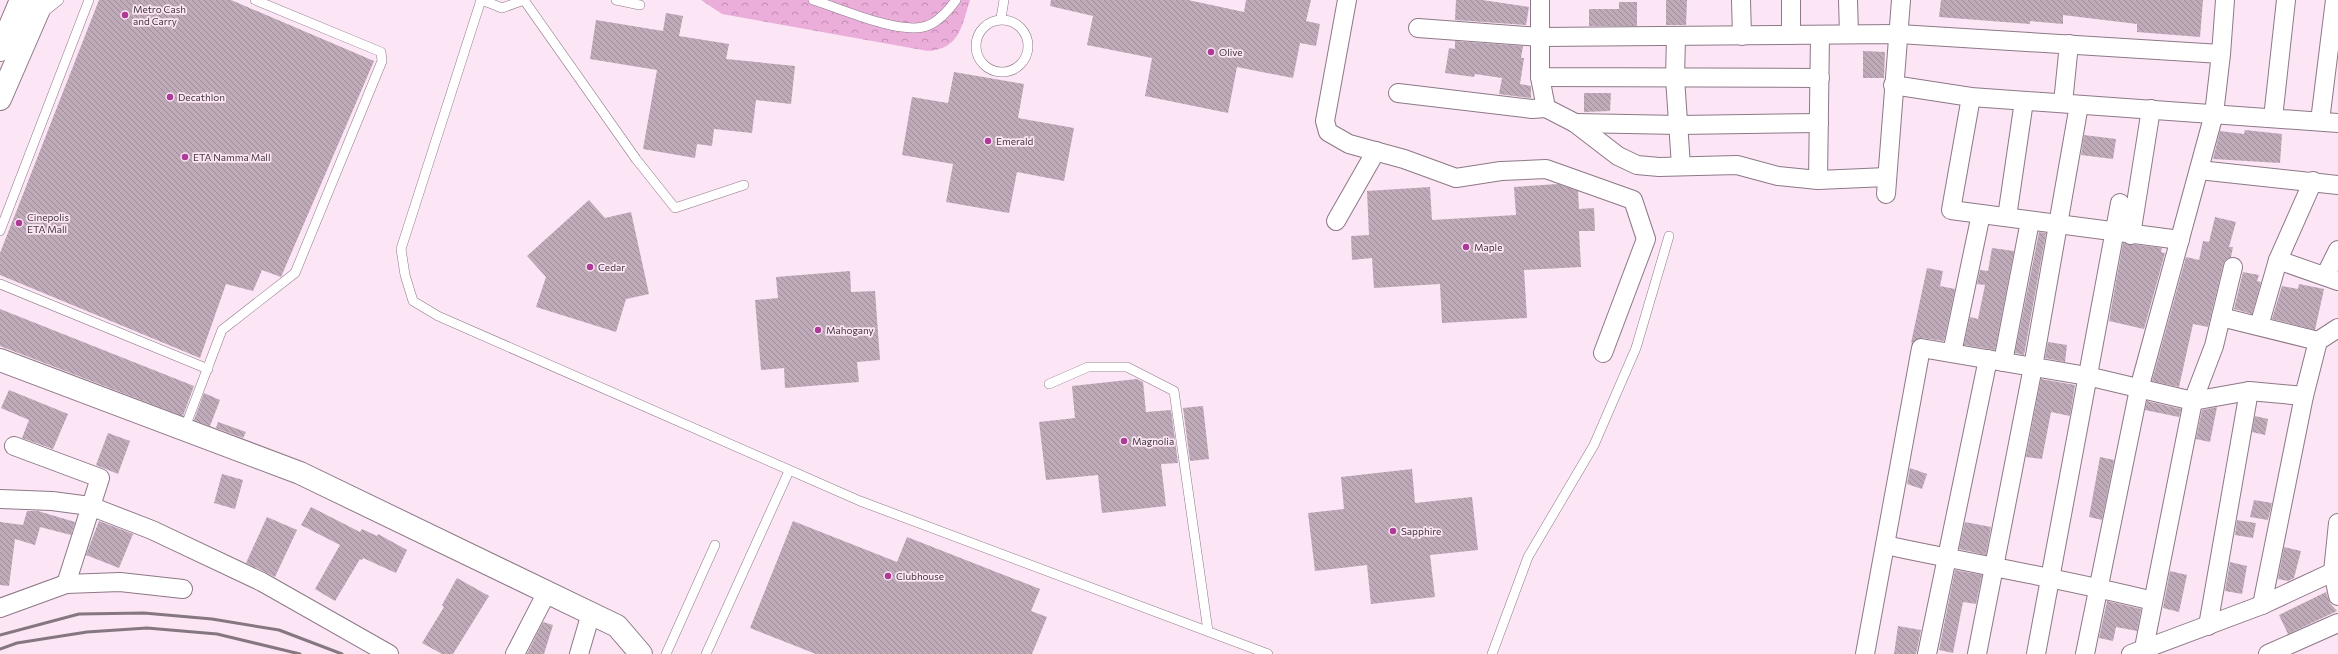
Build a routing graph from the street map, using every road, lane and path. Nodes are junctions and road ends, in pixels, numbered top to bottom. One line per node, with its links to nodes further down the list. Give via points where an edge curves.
1 (21, 0): 33 (street)
2 (43, 0): 23 (street)
3 (59, 0): 23 (lane)
4 (255, 0): 86 (lane, via 380,52 382,61 295,273 222,330)
5 (481, 0): 6 (lane, via 502,8); 95 (lane, via 401,249 405,276 413,301 438,316)
6 (524, 0): 59 (lane, via 636,160 675,208)
7 (616, 0): 21 (lane)
8 (813, 0): 9 (lane, via 898,28 924,27 945,15)
9 (956, 0)
10 (1004, 0): 22 (lane)
11 (1347, 0): 54 (street, via 1325,121 1328,132 1349,144)
12 (1540, 0): 31 (street)
13 (1741, 0): 30 (street)
14 (1790, 0): 27 (street)
15 (1848, 0): 25 (street)
16 (1901, 0): 26 (street)
17 (2226, 0): 34 (street)
18 (2286, 0): 48 (street)
19 (2335, 0): 35 (street)
20 (85, 2): 62 (lane)
21 (640, 5)
22 (1001, 18): 22 (lane, via 1016,22 1027,33 1029,48 1024,62 1011,71 995,72 982,64 975,50 977,35 987,23)
23 (34, 21): 42 (street)
24 (1418, 28): 31 (street)
25 (1849, 34): 26 (street); 28 (street)
26 (1899, 34): 32 (street); 39 (street)
27 (1791, 35): 28 (street); 30 (street)
28 (1820, 35): 38 (street)
29 (1676, 36): 30 (street); 31 (street); 37 (street)
30 (1742, 36)
31 (1540, 37): 36 (street)
32 (2069, 44): 34 (street); 44 (street)
33 (0, 50)
34 (2221, 54): 47 (street)
35 (2333, 58): 49 (street)
36 (1540, 77): 37 (street); 45 (street)
37 (1675, 78): 38 (street); 53 (street)
38 (1820, 78): 51 (street)
39 (1893, 85): 41 (street); 57 (street, via 1887,185)
40 (1398, 93): 45 (street, via 1532,109)
41 (1971, 97): 43 (street); 63 (street, via 1951,210)
42 (0, 99)
43 (2024, 101): 44 (street); 64 (street)
44 (2071, 104): 46 (street); 67 (street)
45 (1546, 108): 50 (street)
46 (2151, 110): 47 (street); 69 (street)
47 (2214, 114): 48 (street); 56 (street)
48 (2273, 118): 49 (street)
49 (2320, 121): 52 (street)
50 (1575, 123): 53 (street); 55 (street, via 1618,156 1637,165)
51 (1820, 123): 53 (street); 57 (street)
52 (2338, 123)
53 (1679, 125): 55 (street)
54 (1376, 151): 66 (street); 81 (street, via 1456,178 1501,171 1546,169 1633,200 1646,240)
55 (1681, 166): 57 (street, via 1737,165 1778,176)
56 (2198, 170): 58 (street); 71 (street)
57 (1818, 180)
58 (2313, 182): 60 (street); 73 (street)
59 (744, 185)
60 (2338, 185)
61 (2120, 203): 69 (street)
62 (3, 214): 68 (lane)
63 (1981, 214): 64 (street); 82 (street)
64 (2007, 217): 65 (street)
65 (2030, 221): 67 (street); 84 (street)
66 (1336, 222)
67 (2058, 224): 69 (street); 85 (street)
68 (0, 231)
69 (2123, 234): 71 (street); 87 (street)
70 (1670, 236): 125 (lane, via 1636,348 1594,445 1528,557)
71 (2180, 240): 89 (street)
72 (2338, 250): 75 (street)
73 (2278, 260): 75 (street); 78 (street)
74 (2233, 267): 77 (street)
75 (2332, 278)
76 (0, 284): 86 (lane)
77 (2221, 317): 78 (street); 92 (street, via 2214,346)
78 (2259, 326): 80 (street)
79 (2338, 328): 80 (street)
80 (2318, 341): 91 (street)
81 (1604, 353)
82 (1952, 353): 84 (street); 100 (street, via 1921,348)
83 (0, 360): 93 (street)
84 (1995, 360): 85 (street); 101 (street)
85 (2033, 367): 87 (street); 102 (street)
86 (208, 368): 93 (lane)
87 (2087, 376): 89 (street); 104 (street)
88 (1049, 384): 116 (lane, via 1088,367 1127,367 1174,391)
89 (2139, 389): 92 (street); 106 (street)
90 (2249, 391): 91 (street); 92 (street); 115 (street)
91 (2304, 396): 111 (street)
92 (2193, 401): 110 (street)
93 (184, 430): 108 (street, via 300,473)
94 (14, 446): 97 (street, via 100,478)
95 (789, 471): 116 (lane, via 860,502); 123 (lane)
96 (0, 499): 97 (street, via 46,500)
97 (90, 506): 105 (street); 118 (street, via 152,530 256,578)
98 (2338, 523): 103 (street)
99 (715, 545): 122 (lane)
100 (1885, 545): 101 (street); 126 (street)
101 (1947, 558): 102 (street); 127 (street)
102 (1994, 568): 104 (street); 128 (street)
103 (2333, 572): 109 (street); 111 (street)
104 (2050, 579): 106 (street); 129 (street)
105 (66, 584): 107 (street, via 120,582); 112 (street)
106 (2099, 587): 110 (street); 130 (street)
107 (183, 589)
108 (547, 592): 113 (street); 119 (street)
109 (2338, 596)
110 (2153, 601): 117 (street)
111 (2262, 605): 115 (street)
112 (0, 608)
113 (591, 613): 120 (street); 121 (street, via 617,626)
114 (2338, 623): 131 (street)
115 (2208, 626): 117 (street)
116 (1208, 632): 124 (lane)
117 (2140, 652)
118 (389, 654)
119 (514, 654)
120 (579, 654)
121 (641, 654)
122 (666, 654)
123 (706, 654)
124 (1268, 654)
125 (1492, 654)
126 (1865, 654)
127 (1927, 654)
128 (1977, 654)
129 (2036, 654)
130 (2086, 654)
131 (2268, 654)

